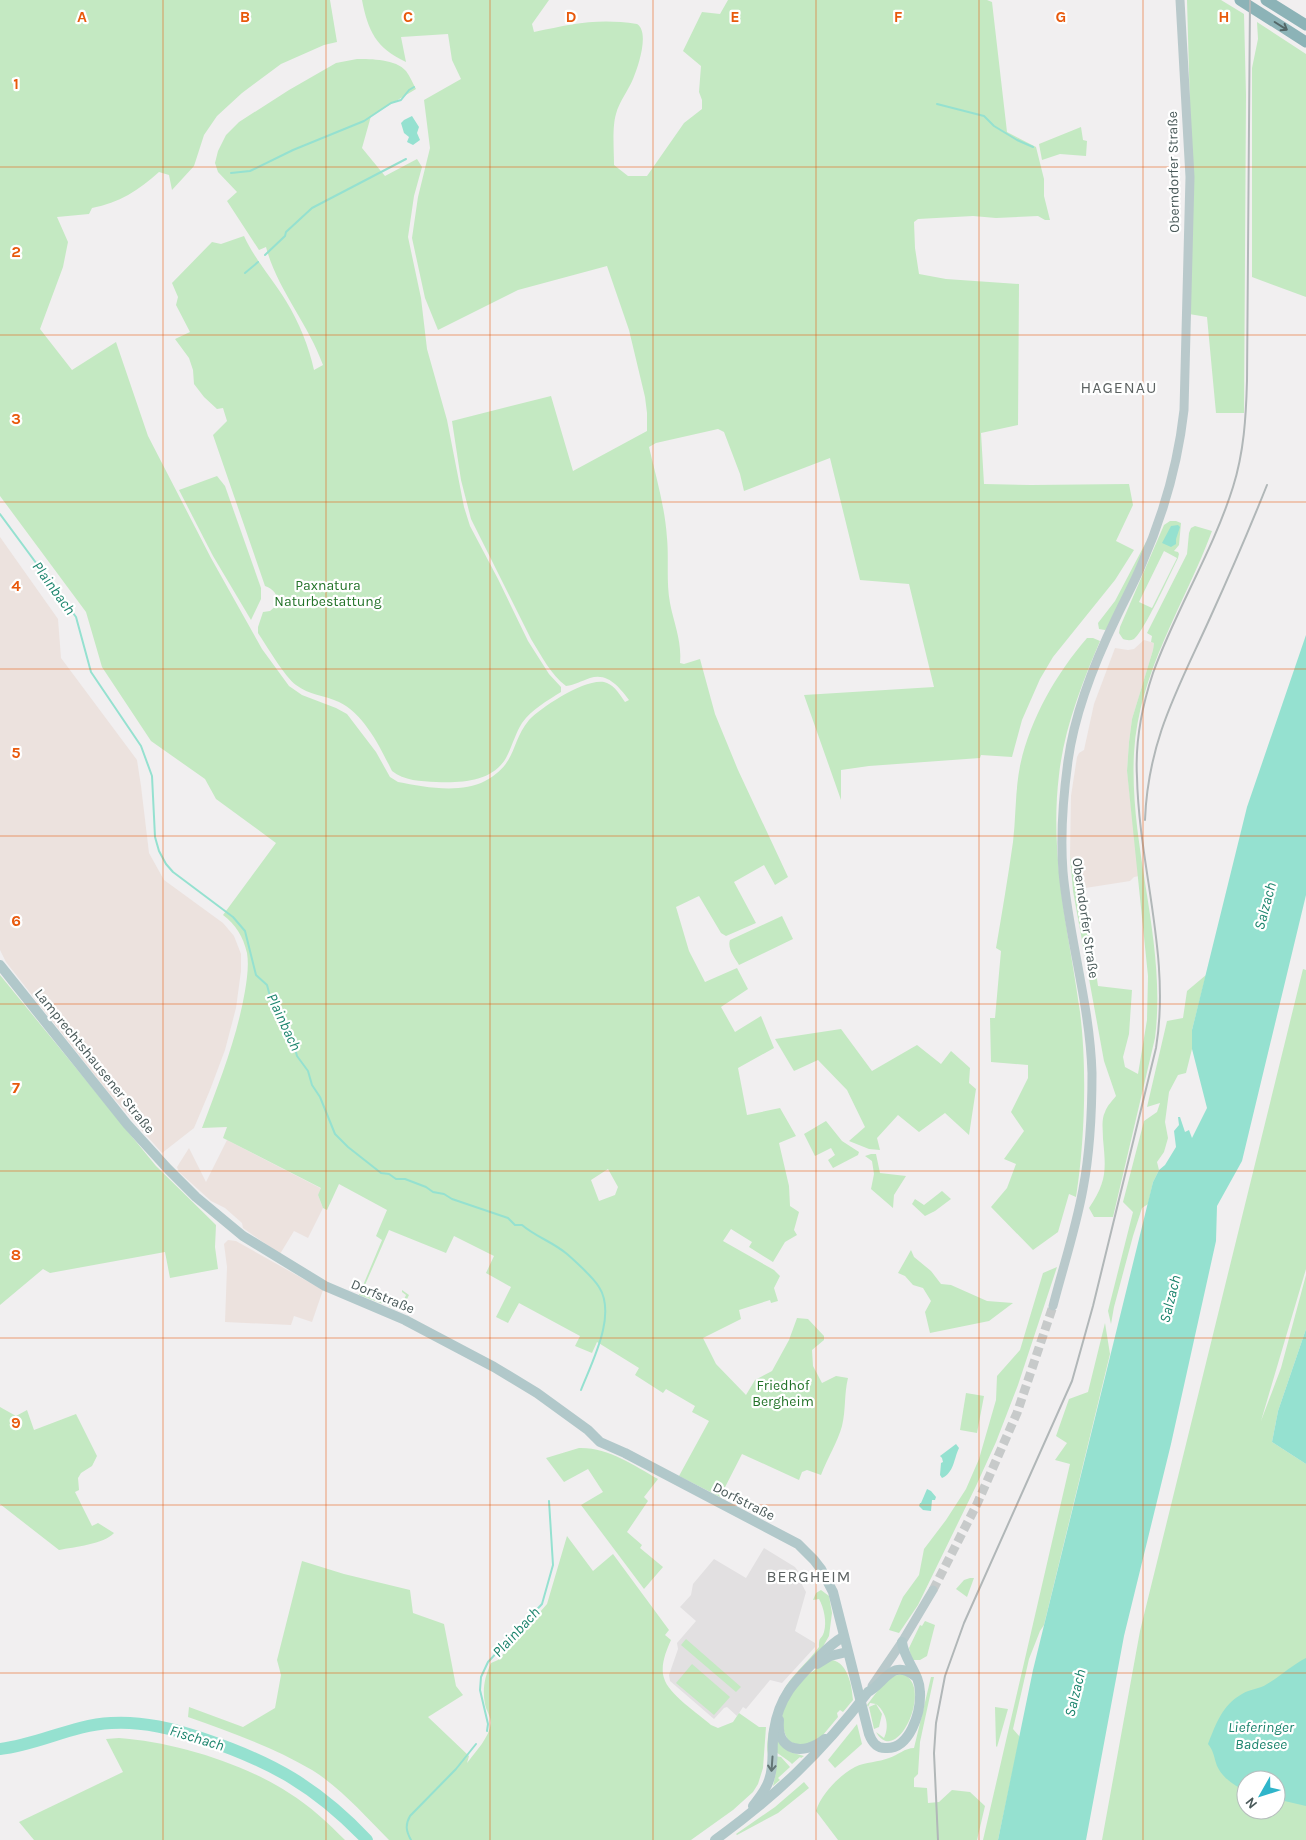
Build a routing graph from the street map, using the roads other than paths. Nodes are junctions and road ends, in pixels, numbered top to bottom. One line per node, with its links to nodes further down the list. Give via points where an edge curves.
1 (1180, 0): 8 (main road, Oberndorfer Straße, via 1190,177 1184,410 1173,476 1150,545 1100,652 1084,696 1071,743 1063,796 1063,872 1085,1000 1092,1075 1089,1145 1083,1187)
2 (1266, 0): 4 (highway)
3 (1241, 1): 5 (highway, one-way to 5)
4 (1306, 25)
5 (1306, 42)
6 (0, 965): 7 (main road, Lamprechtshausener Straße, via 127,1124)
7 (171, 1172): 10 (main road, Dorfstraße, via 196,1198 261,1249 325,1286 405,1320 494,1367 625,1453 798,1544 826,1579 835,1600)
8 (1053, 1306)
9 (933, 1590): 11 (main road)
10 (843, 1637): 12 (main road, Dorfstraße); 16 (main road, one-way to 16, via 824,1651 786,1692 775,1722 770,1778)
11 (902, 1642): 13 (main road, via 905,1656); 14 (main road)
12 (847, 1652): 13 (main road, Dorfstraße, via 869,1734 875,1745 883,1748 894,1747 909,1734 917,1714 920,1691); 15 (main road, via 823,1660 796,1684 783,1706 778,1728 788,1745 803,1750 815,1746)
13 (916, 1676): 14 (main road, via 895,1670)
14 (868, 1692): 15 (main road)
15 (843, 1724): 16 (main road, via 796,1775)
16 (744, 1819): 17 (main road)
17 (715, 1840)

